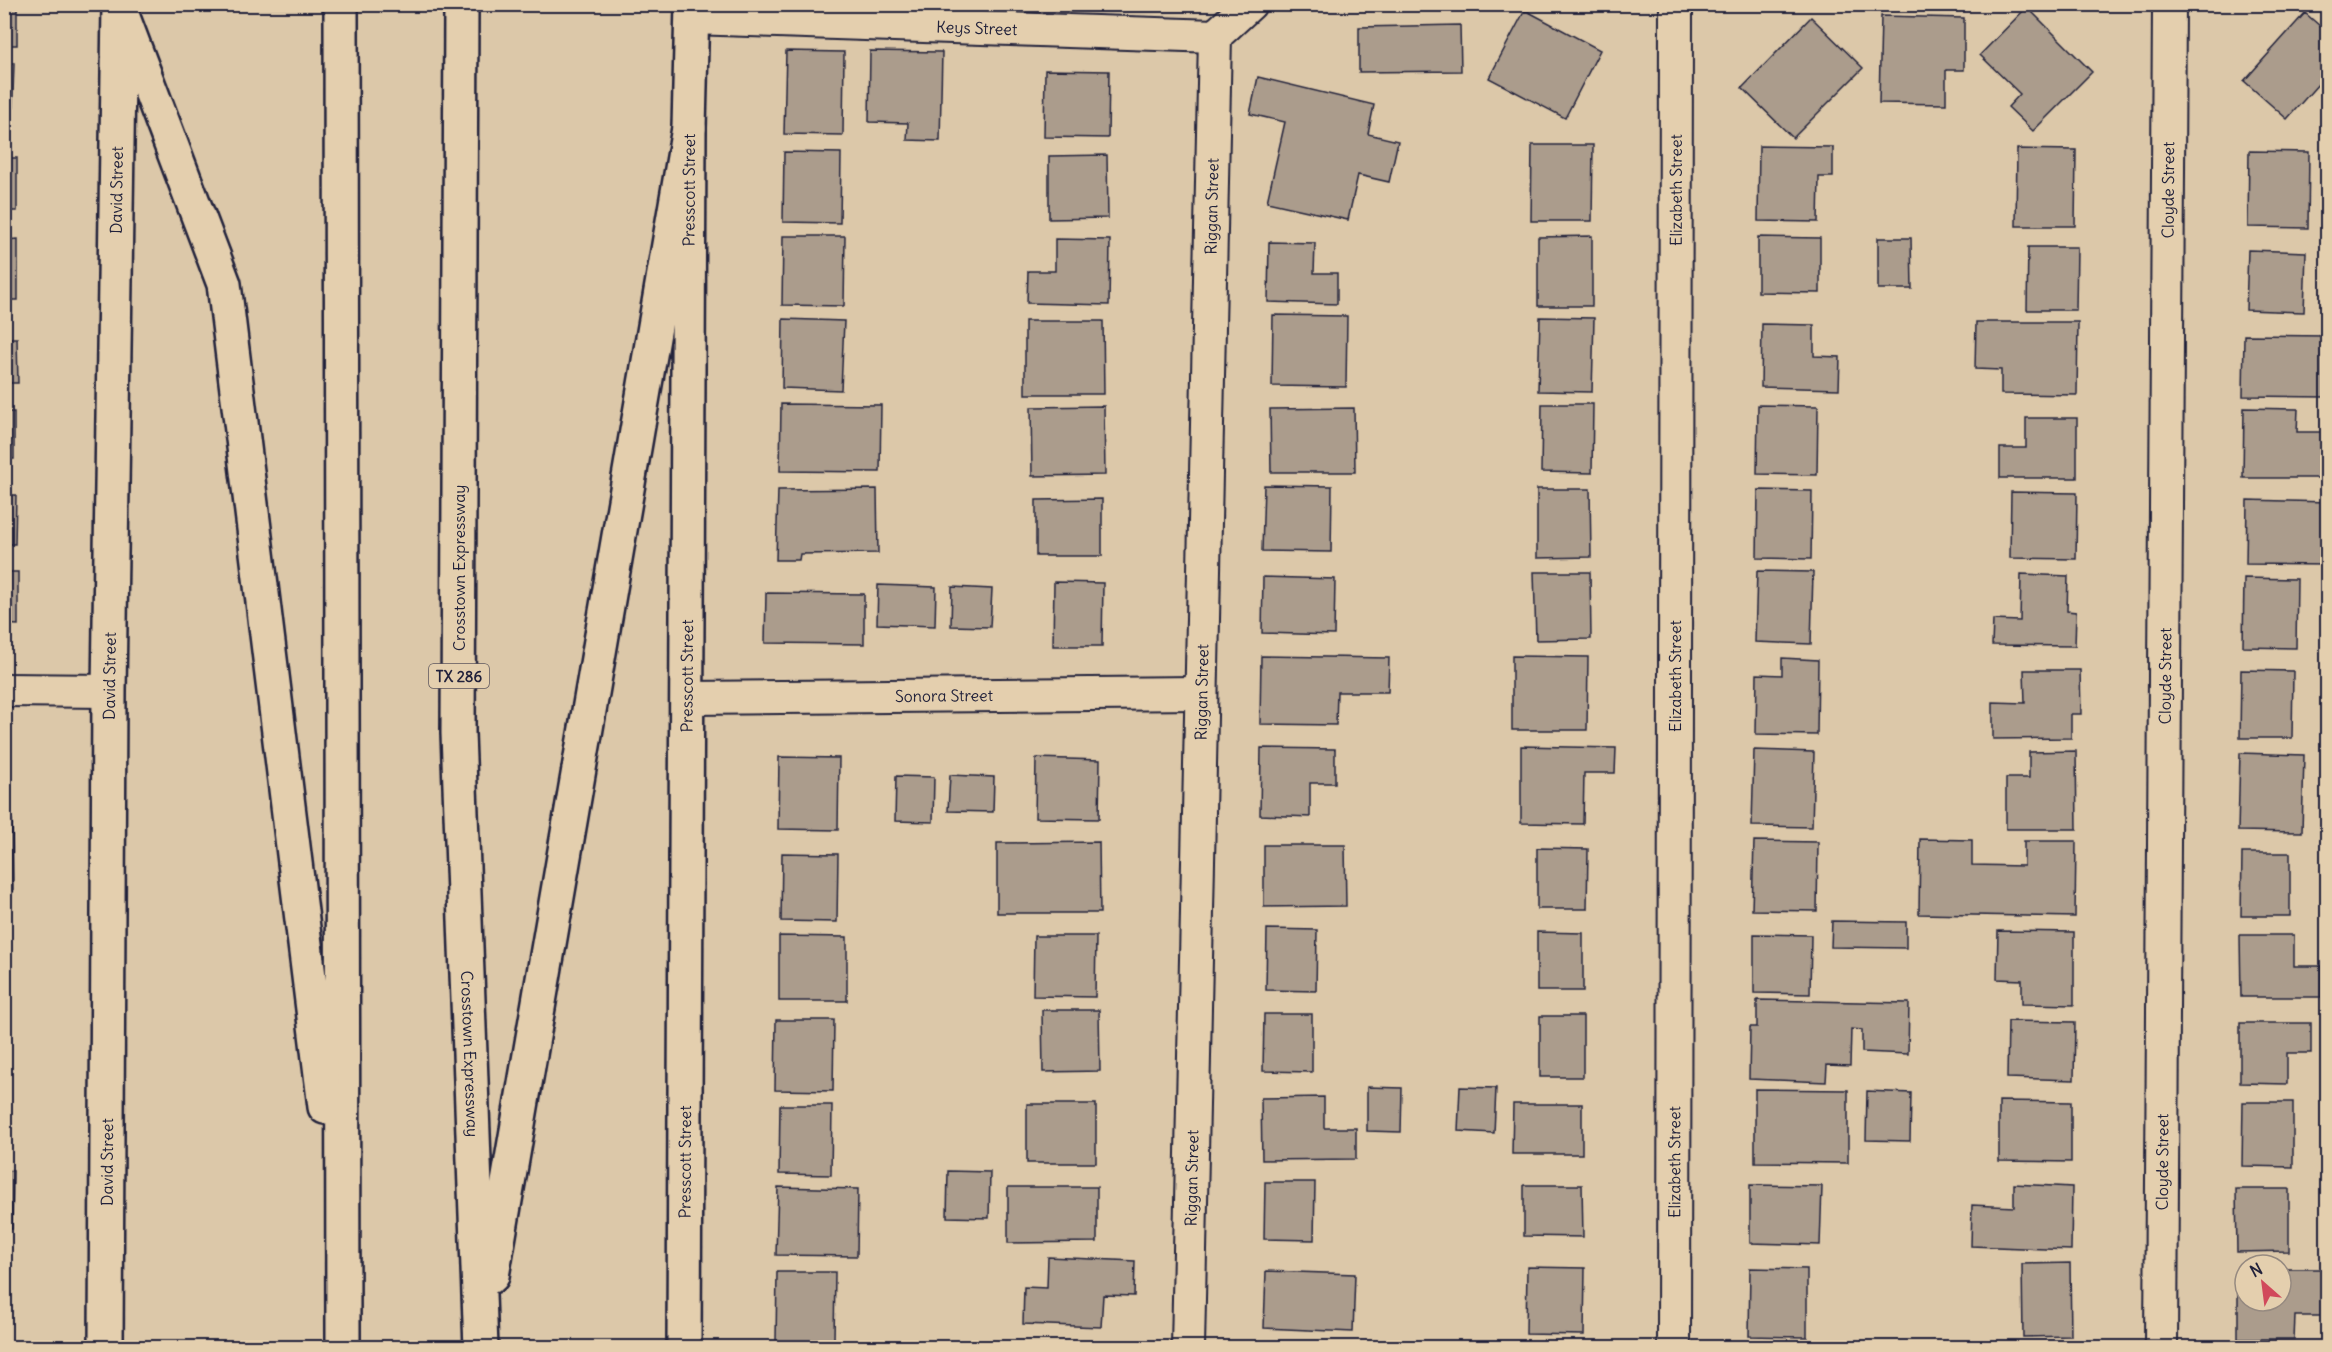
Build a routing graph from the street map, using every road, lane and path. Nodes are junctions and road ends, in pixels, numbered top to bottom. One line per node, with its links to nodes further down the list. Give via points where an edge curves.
1 (341, 4): 14 (main road)
2 (461, 4): 15 (main road, Crosstown Expressway / TX 286, via 458,734)
3 (1250, 4): 8 (street)
4 (1676, 4): 20 (street, Elizabeth Street)
5 (2169, 4): 21 (street, Cloyde Street)
6 (119, 6): 11 (main road, David Street); 14 (main road, via 224,284)
7 (692, 11): 8 (street, Keys Street); 9 (main road, Presscott Street)
8 (1215, 36): 12 (street, Riggan Street)
9 (689, 128): 13 (main road, Presscott Street); 15 (main road)
10 (4, 690): 11 (street)
11 (109, 691): 16 (main road, David Street)
12 (1200, 693): 13 (street, Sonora Street); 19 (street, Riggan Street)
13 (688, 698): 18 (main road, Presscott Street)
14 (343, 1253): 17 (main road)
15 (481, 1345)
16 (106, 1347)
17 (343, 1347)
18 (684, 1347)
19 (1188, 1347)
20 (1674, 1347)
21 (2161, 1347)

